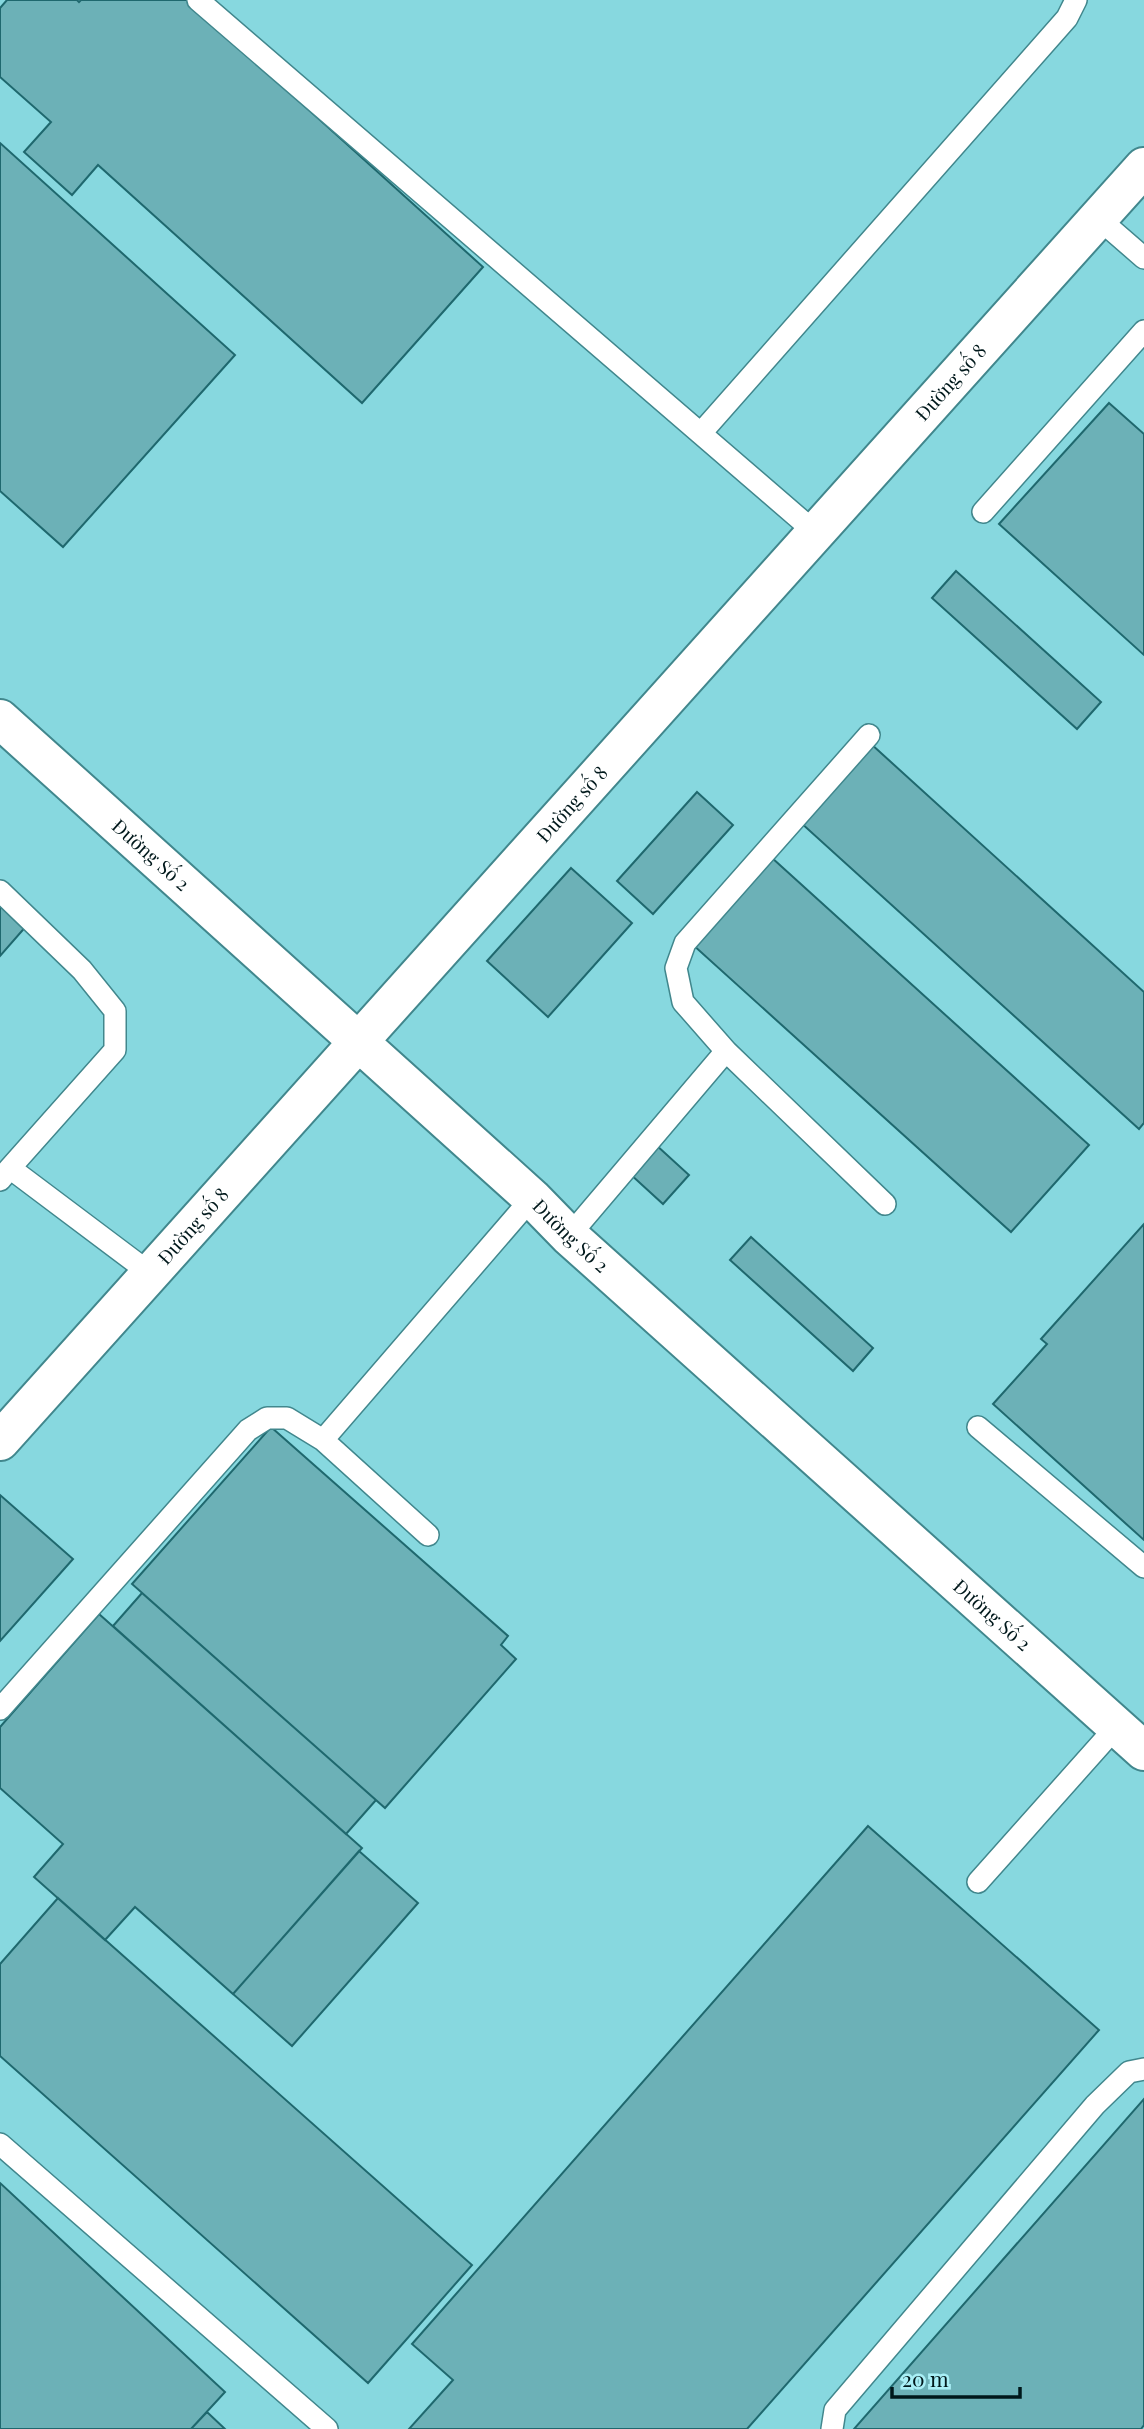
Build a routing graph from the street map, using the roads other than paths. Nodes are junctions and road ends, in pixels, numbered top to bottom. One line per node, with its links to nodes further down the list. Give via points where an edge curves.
1 (198, 0): 7 (lane)
2 (1076, 0): 7 (lane, via 1058,29)
3 (1144, 167): 4 (street, Đường số 8)
4 (1098, 219): 5 (lane); 9 (street, Đường số 8)
5 (1144, 258)
6 (1144, 331): 8 (lane)
7 (701, 433): 9 (lane)
8 (983, 512)
9 (816, 534): 13 (street, Đường số 8)
10 (0, 719): 13 (street, Đường Số 2)
11 (869, 735): 14 (lane, via 685,943 676,968 683,1002)
12 (0, 891): 15 (lane, via 82,970 115,1011 115,1050)
13 (360, 1041): 16 (street, Đường Số 2); 19 (street, Đường số 8)
14 (726, 1051): 17 (lane); 18 (lane)
15 (5, 1174): 19 (lane)
16 (532, 1198): 18 (street, Đường Số 2); 21 (lane)
17 (885, 1204)
18 (569, 1236): 26 (street, Đường Số 2)
19 (151, 1274): 22 (street, Đường số 8)
20 (978, 1427): 24 (lane)
21 (323, 1440): 23 (lane); 25 (lane, via 286,1418 267,1418 248,1430)
22 (0, 1441)
23 (428, 1535)
24 (1144, 1567)
25 (0, 1709)
26 (1131, 1739): 27 (lane)
27 (978, 1882)
28 (1144, 2069): 31 (lane, via 1129,2072 1095,2105 835,2410)
29 (0, 2144): 30 (lane)
30 (327, 2429)
31 (832, 2429)

